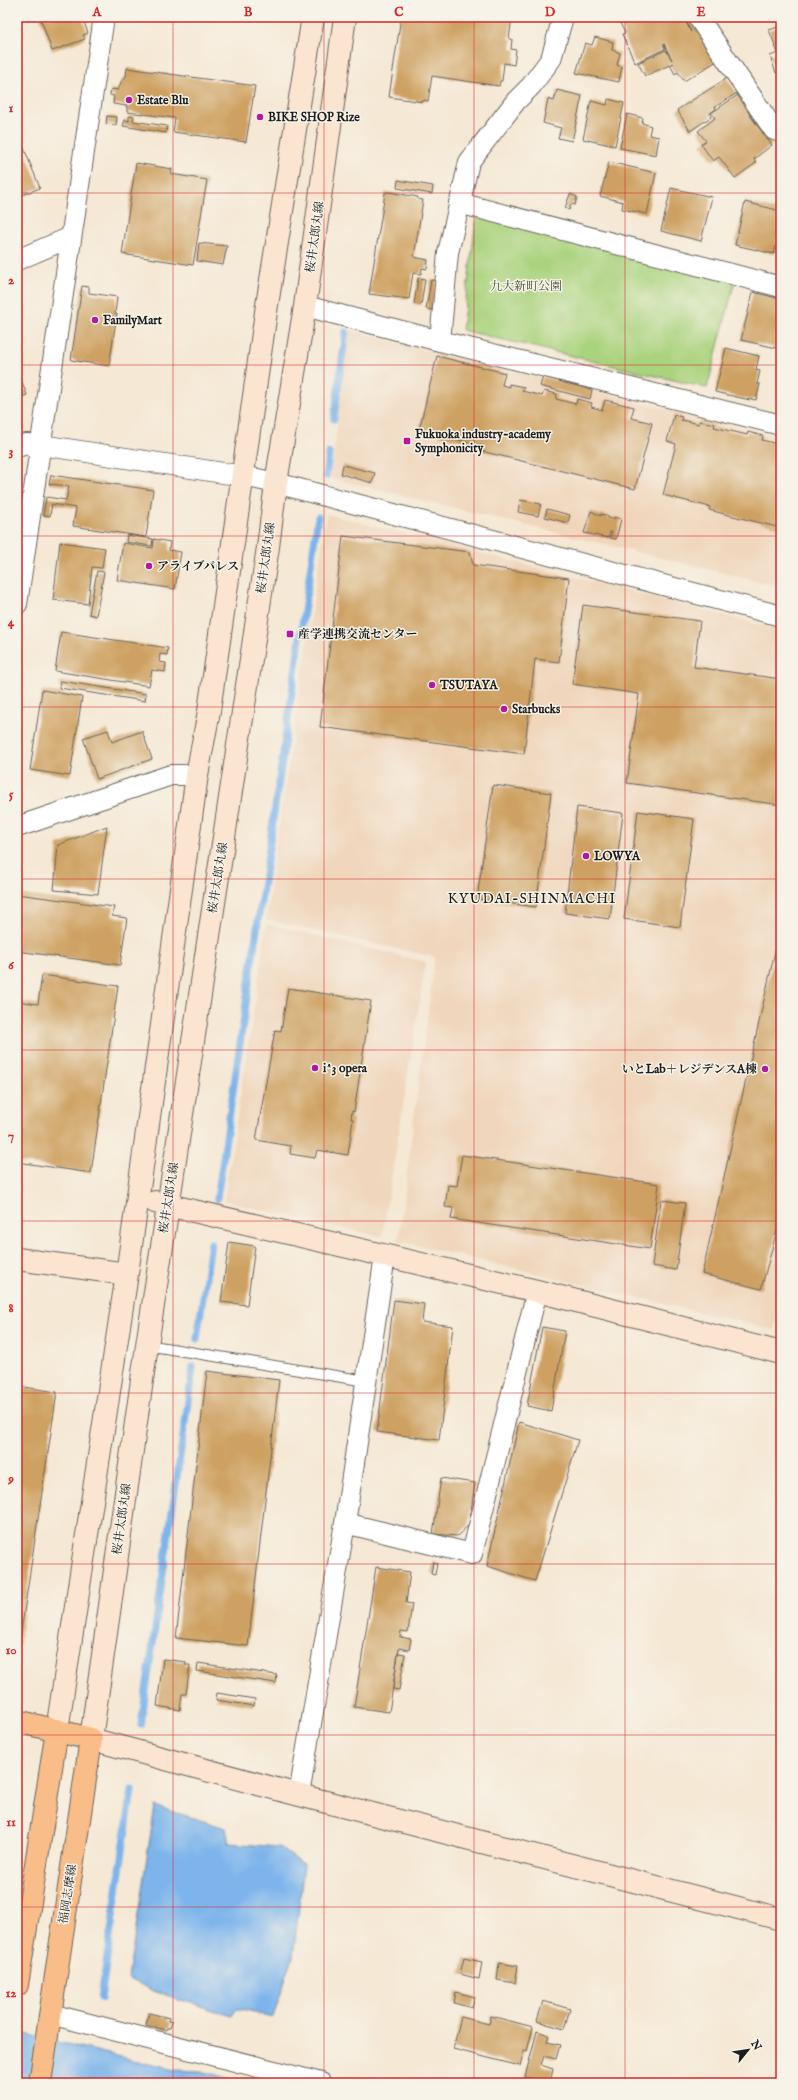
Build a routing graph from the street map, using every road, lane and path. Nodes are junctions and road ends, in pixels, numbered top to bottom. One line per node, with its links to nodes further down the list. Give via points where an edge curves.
1 (104, 17): 8 (street)
2 (313, 17): 16 (main road)
3 (345, 17): 11 (main road, 桜井太郎丸線)
4 (563, 17): 7 (street, via 551,59 469,162)
5 (698, 17): 6 (street, via 774,130)
6 (781, 132)
7 (459, 203): 10 (street); 12 (street, via 448,253)
8 (71, 237): 9 (street); 14 (street)
9 (17, 260)
10 (781, 287)
11 (305, 306): 12 (street); 17 (main road, 桜井太郎丸線)
12 (440, 341): 13 (street)
13 (781, 425)
14 (41, 445): 15 (street, via 26,444); 16 (street); 18 (street)
15 (17, 447)
16 (243, 476): 17 (street); 20 (main road, via 209,711)
17 (276, 483): 19 (street); 23 (main road, 桜井太郎丸線)
18 (17, 604)
19 (781, 616)
20 (197, 775): 21 (street, via 171,775); 22 (main road)
21 (17, 827)
22 (138, 1198): 23 (main road); 26 (main road)
23 (168, 1205): 24 (main road); 28 (main road, 桜井太郎丸線)
24 (385, 1256): 27 (main road); 30 (street)
25 (17, 1259): 26 (main road)
26 (127, 1274): 33 (main road)
27 (537, 1291): 29 (main road); 31 (street, via 472,1554)
28 (147, 1345): 30 (lane); 34 (main road, 桜井太郎丸線)
29 (781, 1353)
30 (366, 1381): 31 (street)
31 (345, 1523): 35 (street)
32 (17, 1721): 33 (main road)
33 (57, 1730): 34 (main road); 37 (main road)
34 (91, 1739): 35 (main road); 38 (main road, 福岡志摩線)
35 (299, 1795): 36 (main road)
36 (781, 1919)
37 (17, 1985)
38 (49, 2019): 39 (main road, 福岡志摩線); 40 (street)
39 (40, 2083)
40 (321, 2083)

